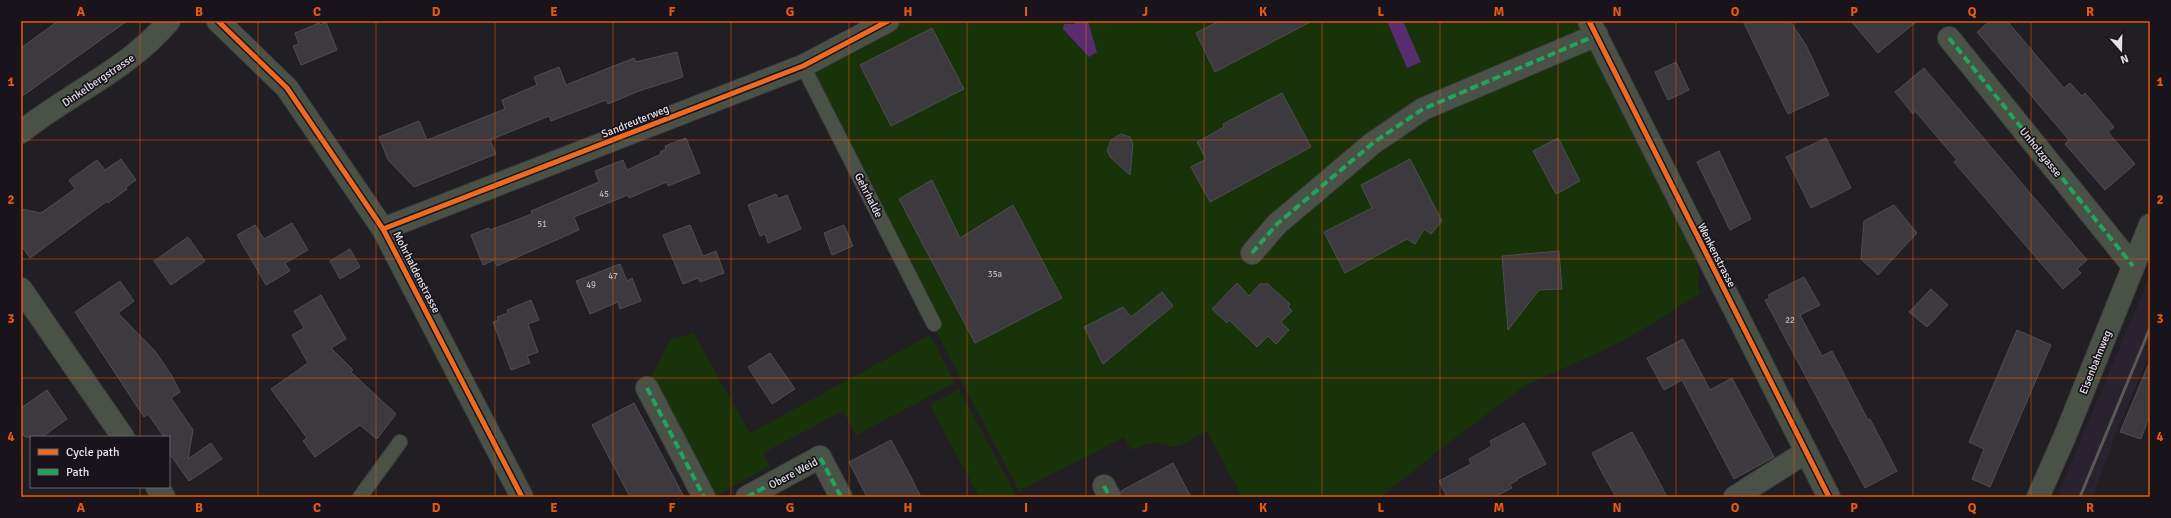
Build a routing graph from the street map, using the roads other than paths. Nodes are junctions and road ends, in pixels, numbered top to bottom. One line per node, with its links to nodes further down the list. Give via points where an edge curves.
1 (170, 21): 7 (street, Dinkelbergstrasse, via 153,40 125,62)
2 (218, 21): 9 (street, Mohrhaldenstrasse, via 287,88)
3 (888, 21): 6 (street, Sandreuterweg)
4 (1593, 28): 10 (street, via 1423,109 1367,148 1277,224); 17 (street, Wenkenstrasse)
5 (1950, 38): 11 (street, Unholzgasse)
6 (803, 66): 9 (street, Sandreuterweg); 13 (lane, Gehrhalde)
7 (21, 132)
8 (2150, 225): 11 (street, Eisenbahnweg)
9 (383, 229): 21 (street, Mohrhaldenstrasse)
10 (1252, 253)
11 (2134, 266): 27 (street, Eisenbahnweg)
12 (21, 289): 15 (street)
13 (934, 324)
14 (647, 388): 22 (street)
15 (122, 436)
16 (400, 442): 20 (lane)
17 (1806, 452): 25 (street); 26 (street, Wenkenstrasse)
18 (158, 488): 19 (street)
19 (164, 497)
20 (360, 497)
21 (522, 497)
22 (704, 497)
23 (747, 497): 24 (street, Obere Weid, via 820,457)
24 (841, 497)
25 (1735, 497)
26 (1829, 497)
27 (2038, 497)

